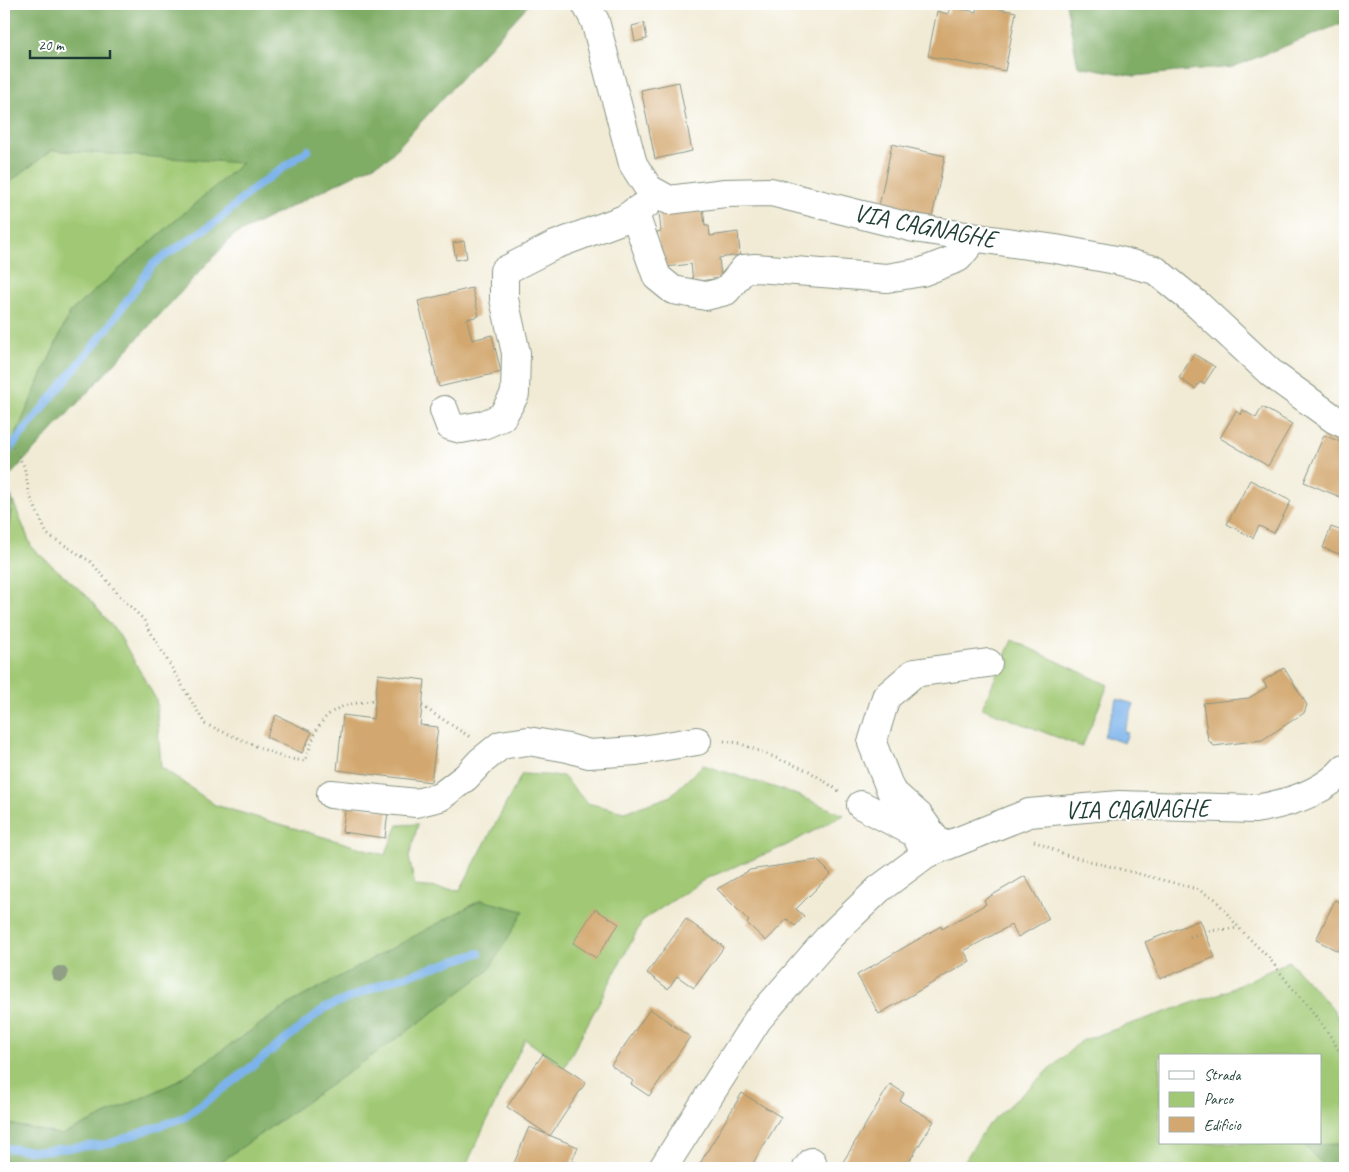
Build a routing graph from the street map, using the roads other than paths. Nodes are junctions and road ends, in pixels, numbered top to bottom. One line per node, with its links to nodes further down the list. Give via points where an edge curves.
1 (586, 4): 2 (street, via 595,21 633,164 649,189)
2 (660, 195): 3 (street); 4 (street, VIA CAGNAGHE, via 669,200 725,193 771,192 914,228)
3 (634, 212): 4 (street, via 657,277 673,290 706,296 726,291 744,269 887,278 922,272 958,258); 5 (street, via 624,219 555,245 504,271 504,299 516,353 515,394 502,417 483,425 461,429 450,426)
4 (975, 238): 6 (street, VIA CAGNAGHE, via 1056,249 1155,270 1272,374)
5 (444, 410)
6 (1345, 424)
7 (988, 663): 12 (street, via 914,673 886,697 872,743 891,791 920,816)
8 (696, 741): 10 (street, via 636,751 589,754 528,740 501,745 440,797 416,803)
9 (1345, 768): 12 (street, VIA CAGNAGHE, via 1325,785 1275,806 1255,809 1119,805 1029,813)
10 (331, 794)
11 (861, 805): 12 (street, via 915,833)
12 (933, 851): 13 (street, VIA CAGNAGHE, via 878,889 830,936 758,1019)
13 (663, 1168)

